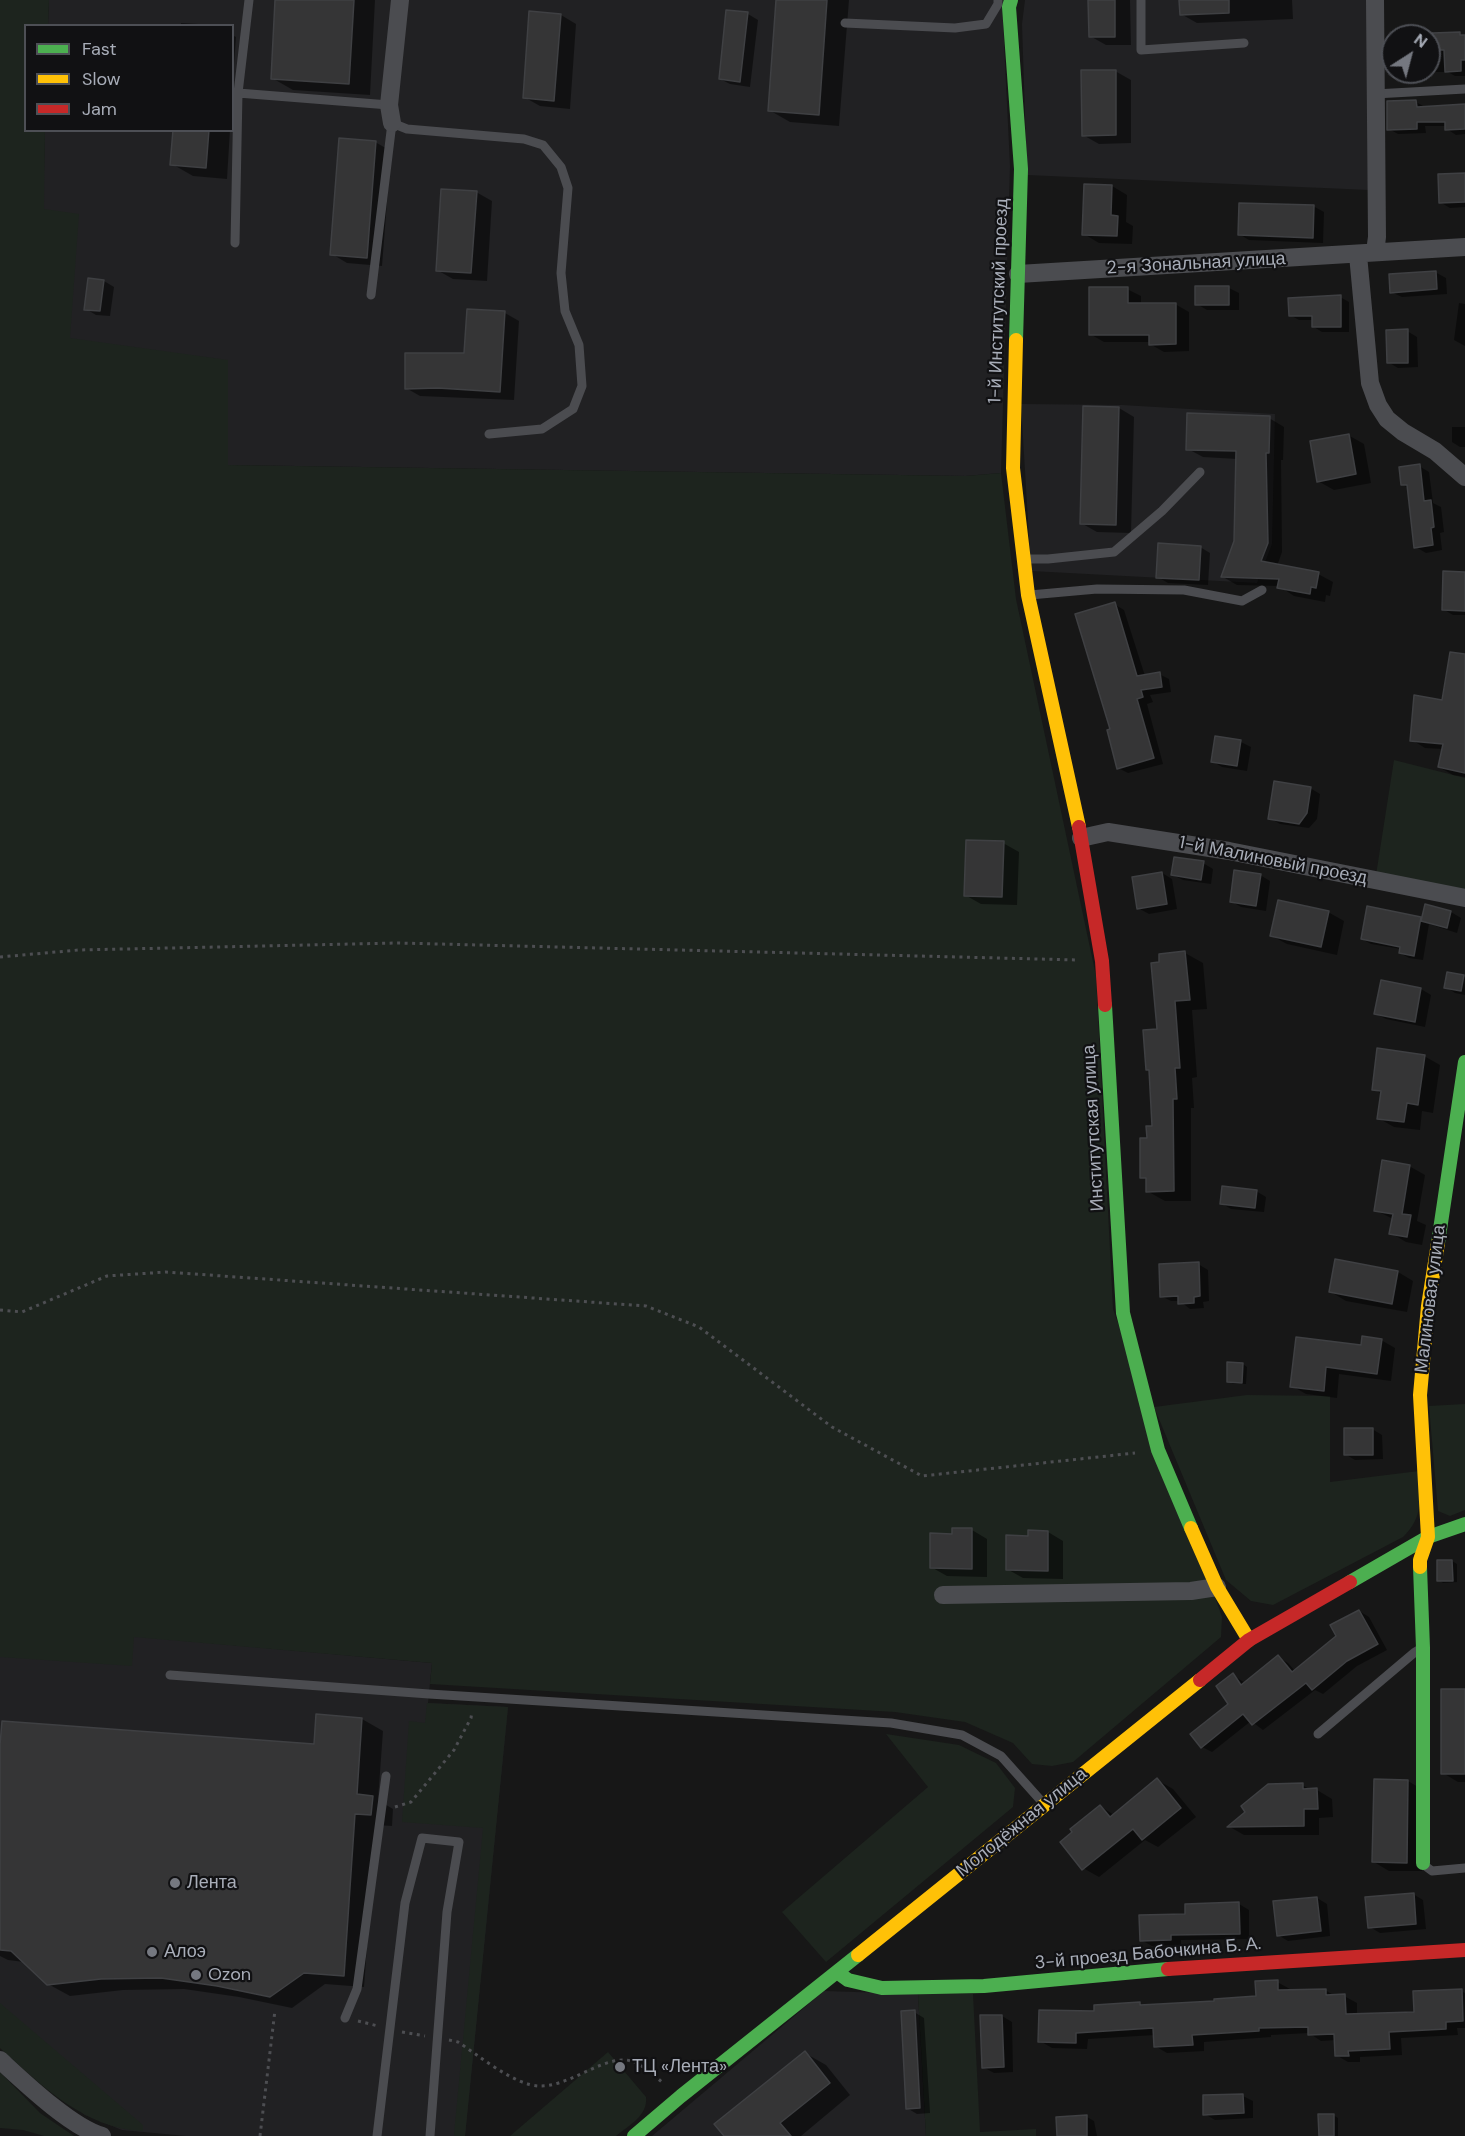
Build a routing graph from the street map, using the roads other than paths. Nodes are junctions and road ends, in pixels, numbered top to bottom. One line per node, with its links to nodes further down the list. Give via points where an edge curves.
1 (249, 0): 9 (lane)
2 (400, 0): 11 (street)
3 (1141, 0): 7 (lane, via 1141,50)
4 (1375, 0): 10 (street)
5 (1002, 2): 6 (lane, via 986,24 965,27); 16 (street, 1-й Институтский проезд, via 1021,170)
6 (844, 23)
7 (1244, 43)
8 (1465, 89): 10 (lane)
9 (238, 93): 11 (lane); 13 (lane)
10 (1375, 94): 15 (street, via 1377,237)
11 (389, 105): 12 (street)
12 (392, 123): 17 (lane); 18 (lane, via 407,129 524,139 543,145 561,167 568,188 561,273 565,312 579,345 582,386 573,409 542,429)
13 (235, 243)
14 (1465, 247): 15 (street, 2-я Зональная улица)
15 (1366, 253): 16 (street, 2-я Зональная улица); 20 (street, via 1370,383 1378,405 1387,419)
16 (1018, 274): 21 (street, 1-й Институтский проезд, via 1013,468)
17 (370, 295)
18 (489, 434)
19 (1200, 472): 21 (lane, via 1114,552)
20 (1465, 477)
21 (1024, 559): 23 (street, 1-й Институтский проезд)
22 (1262, 590): 23 (lane, via 1242,601 1184,590 1096,589)
23 (1028, 595): 24 (street, Институтская улица)
24 (1081, 838): 25 (street, 1-й Малиновый проезд, via 1108,832 1218,849); 29 (street, Институтская улица, via 1102,961 1123,1313 1158,1450)
25 (1465, 898)
26 (1465, 1062): 28 (street, Малиновая улица, via 1428,1306 1420,1395)
27 (1465, 1524): 28 (street, Молодёжная улица)
28 (1428, 1537): 31 (street, Молодёжная улица); 32 (street, via 1420,1560)
29 (1217, 1587): 30 (street, via 1191,1591); 31 (street, Институтская улица)
30 (943, 1594)
31 (1249, 1640): 36 (street, Молодёжная улица)
32 (1423, 1648): 34 (lane); 37 (street)
33 (170, 1675): 36 (lane, via 891,1723 962,1735 1001,1756)
34 (1318, 1734)
35 (386, 1776): 41 (lane, via 357,1989)
36 (1045, 1805): 40 (street, Молодёжная улица)
37 (1423, 1863): 38 (lane, via 1432,1871)
38 (1465, 1868)
39 (1465, 1950): 40 (street, 3-й проезд Бабочкина Б. А., via 1125,1972 984,1986 882,1988 848,1980)
40 (837, 1972): 46 (street, Молодёжная улица)
41 (345, 2018)
42 (0, 2060): 43 (street, via 39,2096)
43 (99, 2136)
44 (377, 2136): 45 (lane, via 405,1903 422,1838 459,1842 447,1912)
45 (430, 2136)
46 (634, 2136)

